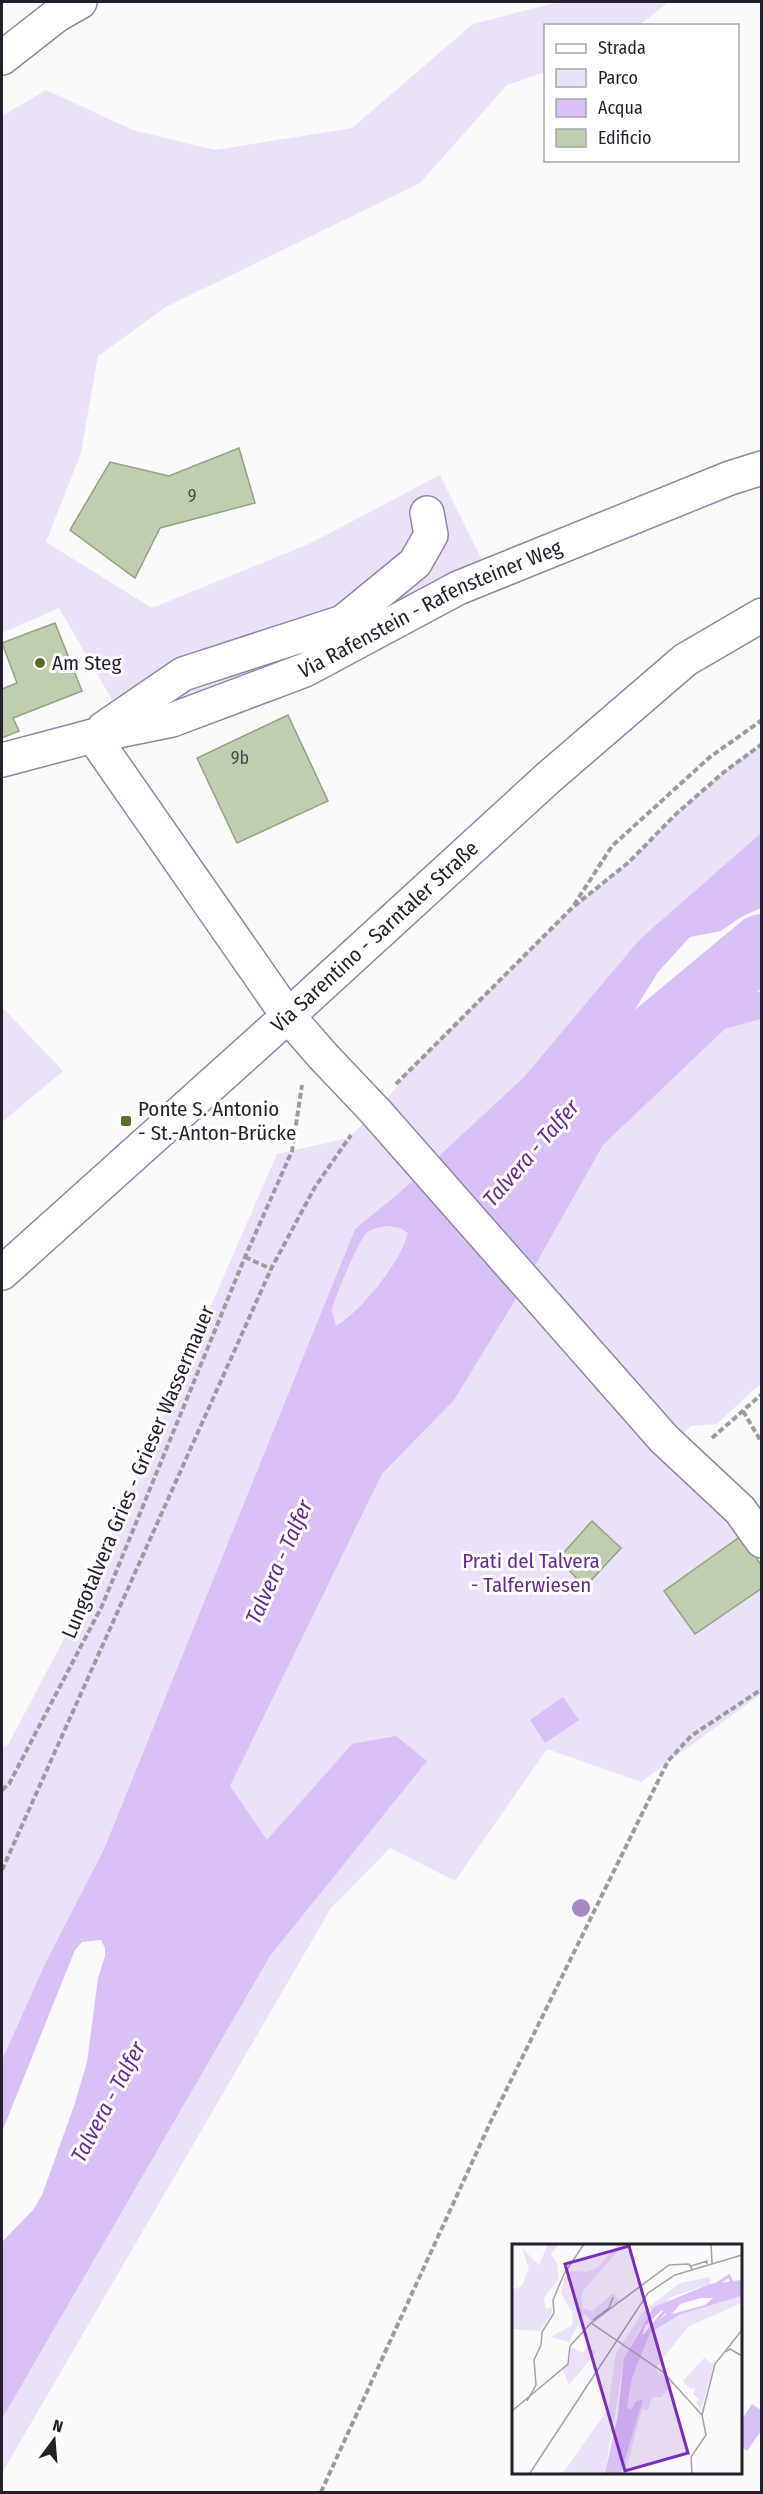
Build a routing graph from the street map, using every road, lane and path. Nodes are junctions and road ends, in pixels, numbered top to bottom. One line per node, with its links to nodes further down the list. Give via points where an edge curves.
1 (80, 2): 2 (street)
2 (2, 58)
3 (762, 468): 7 (street, Via Rafenstein - Rafensteiner Weg, via 458,588 305,670 172,720)
4 (427, 513): 7 (street, via 431,535 415,563 343,622 183,674)
5 (762, 615): 11 (street, Via Sarentino - Sarntaler Straße, via 685,660 548,778)
6 (762, 720): 10 (path, via 710,757 612,846)
7 (93, 736): 9 (street, Via Rafenstein - Rafensteiner Weg); 11 (street)
8 (762, 744): 10 (path, via 723,772 629,862)
9 (2, 760)
10 (572, 908): 12 (path)
11 (288, 1016): 17 (street, Via Sarentino - Sarntaler Straße); 21 (street, bridge)
12 (394, 1087)
13 (356, 1129): 16 (path, via 315,1186)
14 (295, 1137): 15 (path, Lungotalvera Gries - Grieser Wassermauer)
15 (245, 1257): 16 (path); 24 (path, Lungotalvera Gries - Grieser Wassermauer, via 102,1605 9,1784)
16 (271, 1269): 25 (path)
17 (2, 1273)
18 (762, 1394): 19 (path)
19 (743, 1411): 20 (path); 21 (path)
20 (762, 1443)
21 (675, 1449): 22 (street, via 740,1510)
22 (762, 1541)
23 (762, 1689): 26 (path, via 691,1736 668,1761 491,2121)
24 (2, 1790)
25 (2, 1870)
26 (321, 2493)

